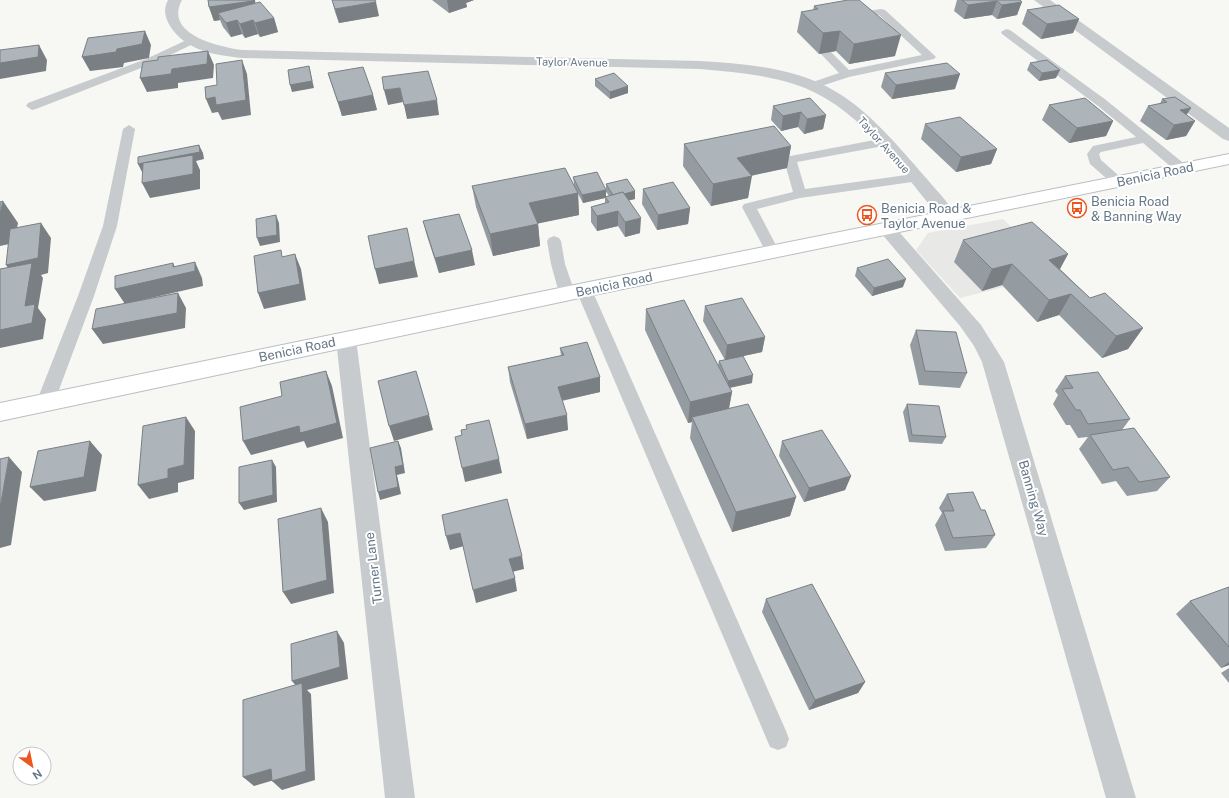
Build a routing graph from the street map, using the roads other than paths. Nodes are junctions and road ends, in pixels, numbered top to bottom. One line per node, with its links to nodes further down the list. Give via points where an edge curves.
1 (175, 0): 5 (street, Taylor Avenue, via 171,12 173,20 177,28)
2 (1041, 0): 11 (street)
3 (844, 18): 7 (lane, via 881,12 930,57)
4 (1006, 32): 12 (lane)
5 (191, 40): 8 (street, Taylor Avenue, via 220,50 252,55 719,67 765,74); 9 (lane, via 150,61)
6 (826, 53): 7 (lane)
7 (846, 74): 8 (lane)
8 (811, 86): 13 (street, Taylor Avenue, via 842,102)
9 (32, 106)
10 (128, 128): 25 (lane, via 110,226)
11 (1229, 136)
12 (1146, 139): 15 (lane); 17 (lane, via 1097,149 1093,154 1095,160)
13 (885, 142): 16 (street, Taylor Avenue); 18 (lane, via 790,160)
14 (1229, 159): 15 (main road, Benicia Road)
15 (1182, 169): 17 (main road, Benicia Road)
16 (914, 178): 18 (lane); 19 (street, Taylor Avenue)
17 (1118, 182): 19 (main road, Benicia Road)
18 (800, 194): 22 (lane, via 749,207)
19 (948, 216): 20 (main road, Benicia Road)
20 (887, 229): 22 (main road, Benicia Road); 29 (street, Banning Way, via 975,329 993,362)
21 (554, 241): 23 (lane, via 558,264)
22 (772, 251): 23 (main road, Benicia Road)
23 (576, 292): 24 (main road, Benicia Road); 27 (lane)
24 (346, 339): 25 (main road, Benicia Road); 28 (street, Turner Lane)
25 (45, 403): 26 (main road, Benicia Road)
26 (0, 412)
27 (778, 739)
28 (400, 798)
29 (1121, 798)

